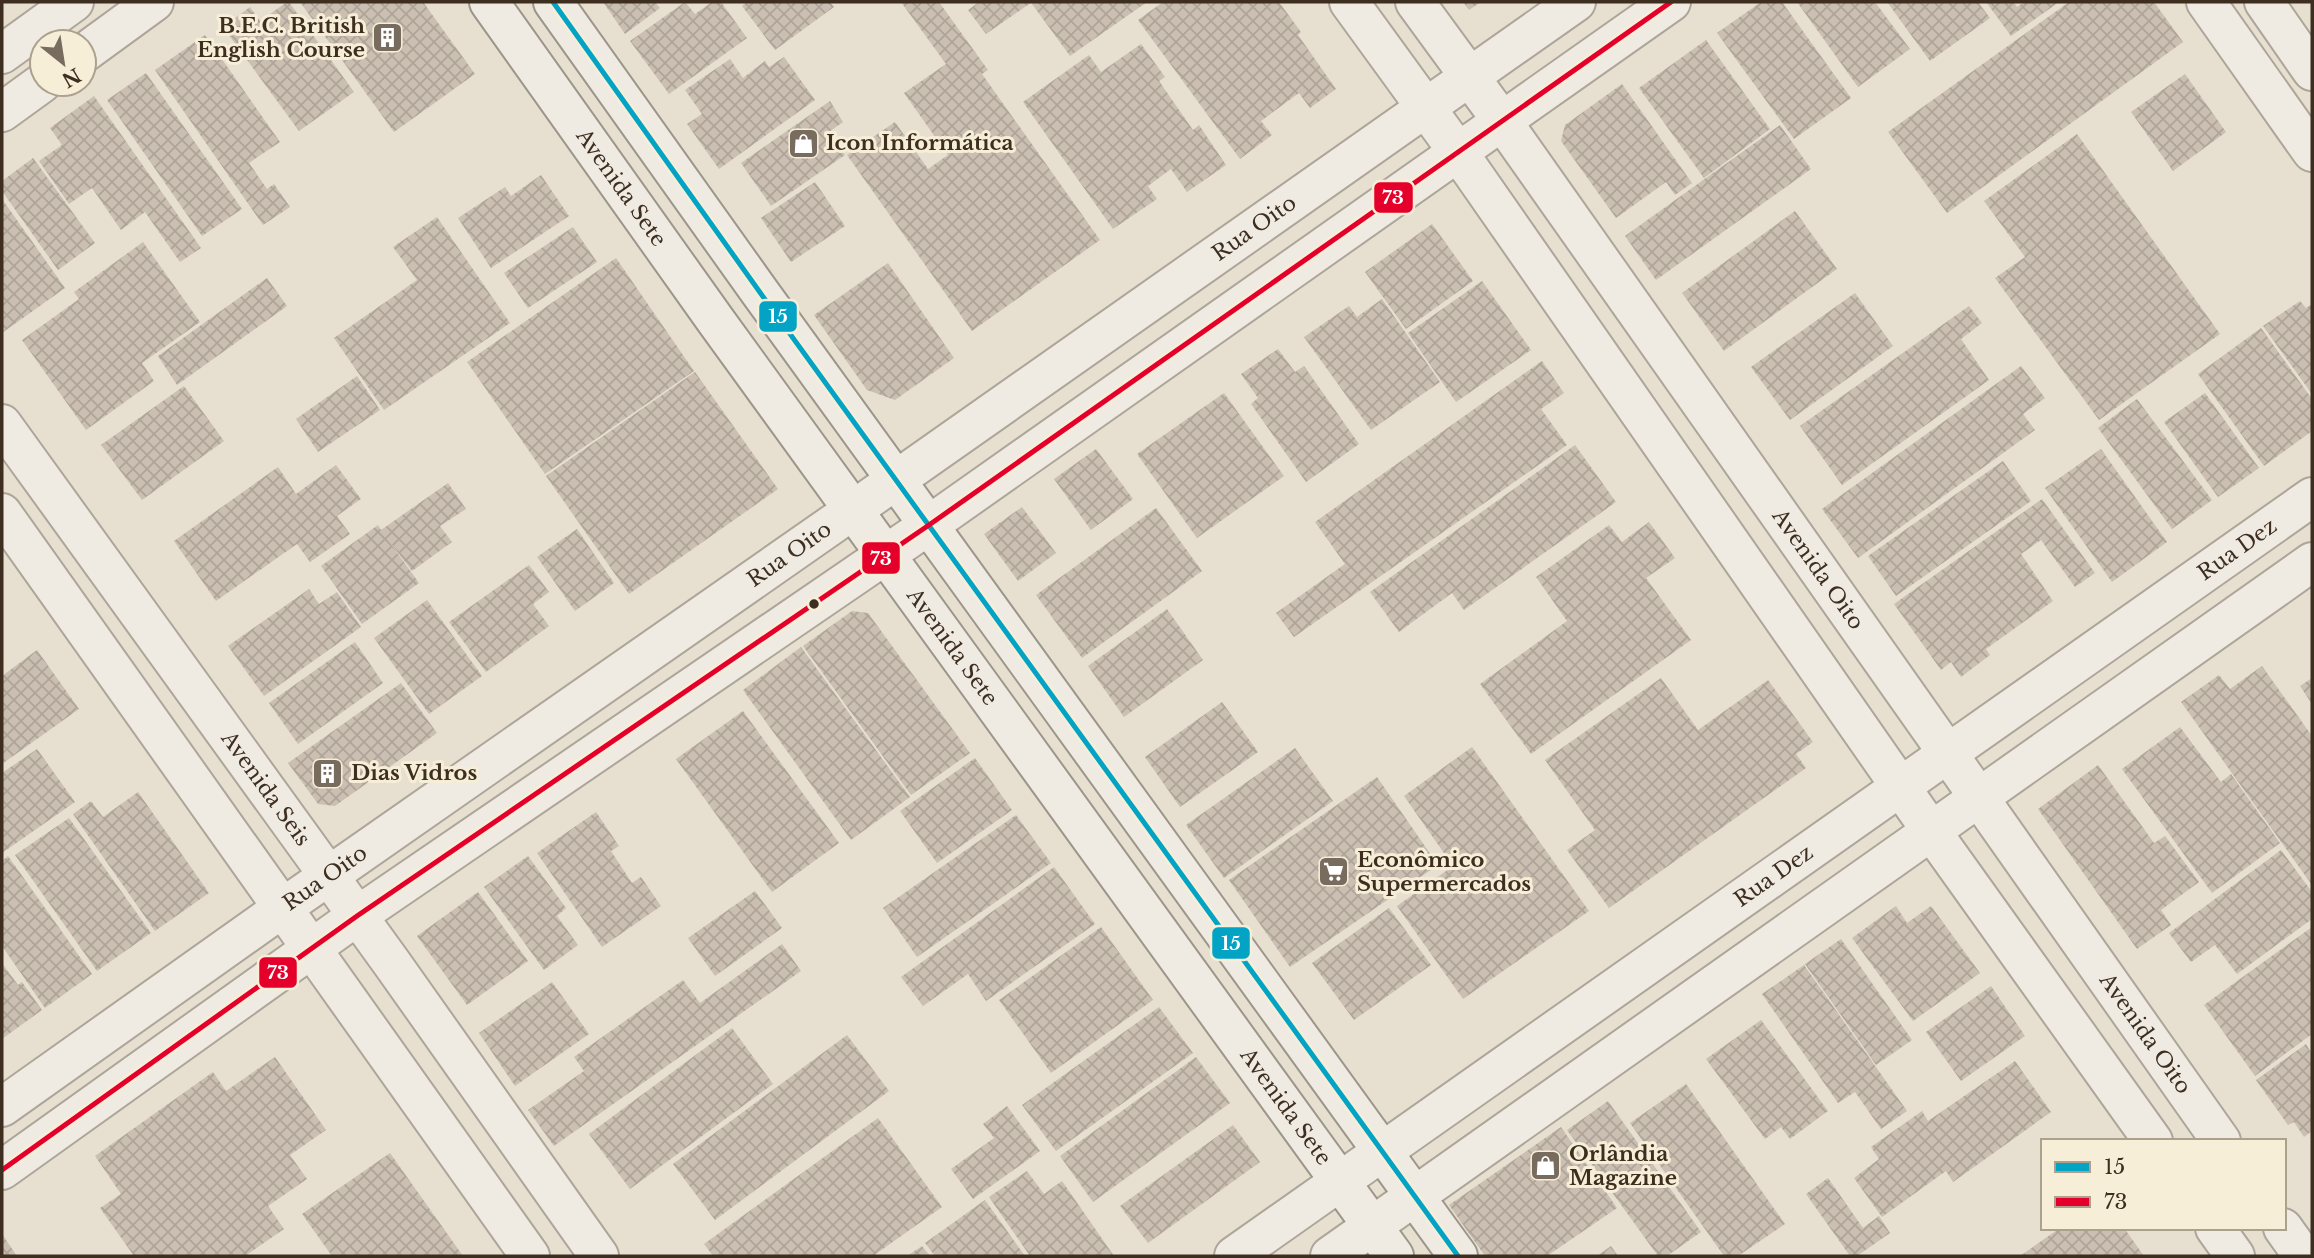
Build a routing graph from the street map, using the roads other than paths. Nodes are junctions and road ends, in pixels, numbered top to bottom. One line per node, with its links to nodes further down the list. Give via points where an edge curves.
1 (74, 2): 12 (street)
2 (154, 2): 11 (street)
3 (489, 2): 24 (street, Avenida Sete)
4 (553, 2): 22 (street)
5 (1349, 2): 16 (street)
6 (1415, 2): 14 (street, Avenida Oito)
7 (1576, 2): 14 (street, Rua Oito)
8 (1671, 2): 18 (street)
9 (2206, 2): 20 (street)
10 (2264, 2): 13 (street)
11 (98, 43)
12 (2, 54)
13 (2312, 71)
14 (1468, 78): 16 (street, Rua Oito); 18 (street, Avenida Oito)
15 (28, 93): 17 (street)
16 (1424, 108): 19 (street); 22 (street, Rua Oito)
17 (2, 112)
18 (1502, 121): 19 (street); 29 (street, Avenida Oito)
19 (1458, 152): 26 (street); 30 (street)
20 (2312, 152)
21 (2, 424): 33 (street, Avenida Seis)
22 (896, 480): 24 (street, Rua Oito); 26 (street)
23 (2312, 497): 29 (street, Rua Dez)
24 (853, 510): 27 (street, Avenida Sete); 33 (street, Rua Oito)
25 (2, 513): 34 (street)
26 (929, 526): 27 (street); 40 (street)
27 (885, 555): 35 (street); 42 (street, Avenida Sete)
28 (2312, 562): 31 (street)
29 (1948, 754): 30 (street, Rua Dez); 31 (street, Avenida Oito)
30 (1902, 787): 32 (street); 40 (street, Rua Dez)
31 (1978, 799): 32 (street); 39 (street, Avenida Oito)
32 (1932, 831): 38 (street); 43 (street)
33 (329, 877): 34 (street, Rua Oito); 35 (street, Avenida Seis)
34 (281, 909): 36 (street); 37 (street, Rua Oito)
35 (357, 916): 36 (street); 48 (street, Avenida Seis)
36 (310, 949): 41 (street); 47 (street)
37 (2, 1107)
38 (2152, 1139)
39 (2220, 1139)
40 (1382, 1151): 42 (street, Rua Dez); 43 (street)
41 (2, 1170)
42 (1340, 1181): 46 (street, Avenida Sete); 49 (street, Rua Dez)
43 (1415, 1197): 46 (street); 51 (street)
44 (2216, 1230): 52 (street)
45 (2284, 1230): 53 (street)
46 (1383, 1241): 50 (street)
47 (530, 1256)
48 (599, 1256)
49 (1234, 1256)
50 (1330, 1256)
51 (1458, 1256)
52 (2235, 1256)
53 (2303, 1256)

